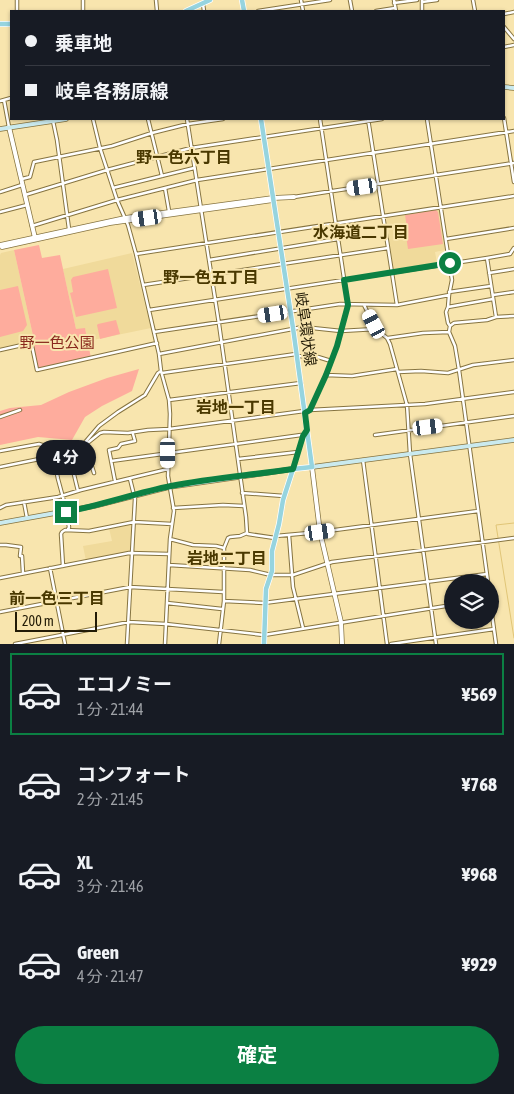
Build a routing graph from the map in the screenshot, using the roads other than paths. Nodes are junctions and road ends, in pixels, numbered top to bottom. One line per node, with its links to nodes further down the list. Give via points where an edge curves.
1 (210, 0): 8 (main road)
2 (301, 0): 9 (street)
3 (330, 0): 9 (street)
4 (417, 0): 7 (street)
5 (437, 0): 6 (street)
6 (422, 1)
7 (394, 2): 14 (street)
8 (203, 4): 10 (main road); 11 (street)
9 (302, 4): 12 (street); 13 (street)
10 (188, 10)
11 (204, 10)
12 (264, 10)
13 (303, 10)
14 (395, 10)
15 (505, 28): 16 (street)
16 (514, 39)
17 (2, 100): 30 (street)
18 (60, 120): 28 (main road)
19 (94, 120): 38 (street)
20 (148, 120): 35 (street)
21 (187, 120): 29 (street)
22 (216, 120): 29 (street)
23 (261, 120): 36 (main road, 岐阜環状線)
24 (320, 120): 31 (street)
25 (368, 120): 31 (street); 40 (street)
26 (427, 120): 37 (street)
27 (504, 120): 34 (street)
28 (53, 121): 30 (main road); 41 (street)
29 (188, 124): 35 (street); 39 (street)
30 (8, 128): 32 (main road); 50 (street)
31 (321, 128): 36 (street); 43 (street)
32 (0, 129)
33 (514, 131): 34 (street)
34 (506, 132): 37 (street); 44 (street)
35 (152, 133): 38 (street); 42 (street)
36 (263, 137): 39 (street); 46 (main road, 岐阜環状線)
37 (431, 144): 40 (street); 49 (street)
38 (100, 148): 41 (street); 47 (street)
39 (191, 148): 42 (street); 45 (street)
40 (374, 152): 43 (street); 54 (street)
41 (60, 157): 50 (street, via 34,162 30,177); 53 (street)
42 (157, 157): 47 (street); 48 (street)
43 (326, 160): 46 (street); 59 (street)
44 (513, 164): 49 (street); 52 (street)
45 (194, 168): 48 (street); 51 (street)
46 (268, 168): 51 (street); 63 (main road, 岐阜環状線)
47 (107, 170): 53 (street); 56 (street)
48 (162, 176): 56 (street)
49 (436, 176): 54 (street); 66 (street)
50 (21, 180): 55 (street)
51 (196, 180): 57 (street); 67 (street)
52 (514, 182)
53 (63, 183): 60 (street); 70 (street)
54 (378, 184): 59 (street); 71 (street)
55 (22, 185): 58 (street); 60 (street)
56 (113, 188): 64 (street)
57 (166, 188): 64 (street); 69 (street)
58 (0, 192)
59 (331, 192): 62 (street); 73 (street)
60 (25, 195): 65 (street)
61 (514, 196): 66 (street)
62 (294, 197): 63 (street)
63 (273, 199): 67 (street); 77 (main road, 岐阜環状線)
64 (117, 200): 70 (street); 72 (street)
65 (27, 206): 68 (street); 74 (street)
66 (441, 207): 71 (street); 80 (street)
67 (201, 209): 69 (street); 72 (street); 81 (street)
68 (0, 212)
69 (169, 212): 72 (street)
70 (68, 215): 74 (street); 76 (street)
71 (384, 216): 73 (street); 84 (street)
72 (125, 219): 76 (street); 78 (street); 86 (street)
73 (336, 224): 77 (street); 79 (street)
74 (32, 226): 78 (street)
75 (514, 228): 80 (street)
76 (70, 229): 78 (street)
77 (279, 232): 81 (street); 83 (main road, 岐阜環状線)
78 (35, 238): 82 (street)
79 (338, 239): 83 (street); 87 (street)
80 (446, 239): 90 (street)
81 (206, 243): 86 (street); 89 (street)
82 (0, 247)
83 (281, 248): 89 (street); 91 (main road, 岐阜環状線)
84 (388, 248): 87 (street); 93 (street)
85 (514, 248): 88 (street, via 510,254)
86 (136, 254): 97 (street)
87 (341, 255): 91 (street); 96 (street)
88 (487, 258): 90 (street); 94 (street)
89 (208, 260): 95 (street)
90 (450, 263): 93 (street); 101 (street, via 452,280)
91 (283, 264): 95 (street); 99 (main road, 岐阜環状線)
92 (514, 269): 94 (street)
93 (392, 272): 96 (street); 107 (street)
94 (489, 273): 98 (street)
95 (211, 274): 97 (street); 104 (street)
96 (344, 280): 99 (street); 105 (street)
97 (143, 286): 109 (street)
98 (491, 286): 101 (street); 102 (street)
99 (287, 288): 104 (street); 110 (main road, 岐阜環状線)
100 (514, 292): 102 (street)
101 (449, 293): 107 (street); 108 (street)
102 (493, 295): 103 (street)
103 (494, 299): 108 (street); 112 (street)
104 (215, 300): 109 (street); 113 (street)
105 (348, 305): 106 (street); 110 (street); 117 (street)
106 (364, 305): 107 (street); 116 (street)
107 (397, 306)
108 (448, 306): 114 (street, via 446,312)
109 (149, 310): 118 (street)
110 (291, 311): 113 (street); 115 (main road, 岐阜環状線)
111 (514, 316): 112 (street)
112 (496, 317): 114 (street)
113 (218, 323): 118 (street); 121 (street)
114 (450, 326): 119 (street)
115 (294, 328): 117 (street, via 308,326); 121 (street); 125 (main road, 岐阜環状線)
116 (376, 329): 117 (street); 120 (street)
117 (341, 331): 127 (street)
118 (154, 332): 122 (street)
119 (449, 332): 120 (street); 130 (street)
120 (387, 338): 129 (street)
121 (221, 342): 124 (street); 128 (street)
122 (157, 343): 123 (street, via 37,370 31,343); 124 (street)
123 (0, 350)
124 (159, 354): 131 (street)
125 (297, 355): 127 (street); 128 (street); 133 (main road, 岐阜環状線)
126 (514, 360): 130 (street)
127 (331, 361): 132 (street)
128 (224, 364): 131 (street); 134 (street)
129 (398, 370): 130 (street, via 448,373); 132 (street, via 352,376); 138 (street)
130 (459, 370): 136 (street)
131 (161, 372): 137 (street); 153 (street, via 145,395 99,426)
132 (326, 375): 140 (street)
133 (301, 383): 134 (street); 141 (main road, 岐阜環状線)
134 (228, 392): 137 (street); 144 (street)
135 (514, 392): 136 (street)
136 (463, 399): 138 (street); 145 (street)
137 (169, 400): 146 (street)
138 (408, 405): 140 (street); 148 (street)
139 (20, 410): 143 (street)
140 (310, 410): 141 (street)
141 (304, 412): 144 (street); 147 (main road, 岐阜環状線)
142 (514, 416): 145 (street)
143 (0, 417)
144 (232, 421): 146 (street); 154 (street)
145 (466, 422): 148 (street); 155 (street)
146 (169, 429): 149 (street); 158 (street)
147 (307, 430): 151 (street); 166 (main road, 岐阜環状線)
148 (409, 430): 150 (street); 160 (street)
149 (132, 433): 153 (street, via 104,432); 164 (street, via 135,441 109,450)
150 (375, 434)
151 (303, 436): 154 (street); 157 (street)
152 (514, 440): 155 (main road)
153 (84, 444): 159 (street); 169 (street)
154 (235, 444): 158 (street); 162 (street)
155 (470, 446): 160 (main road); 183 (street)
156 (0, 451): 161 (street, via 39,444 51,448)
157 (298, 452): 162 (street); 168 (street)
158 (168, 453): 164 (street); 167 (street)
159 (69, 454): 161 (street); 174 (street)
160 (410, 454): 163 (main road); 186 (street)
161 (54, 456): 165 (street); 176 (street)
162 (237, 459): 170 (street)
163 (362, 460): 166 (main road); 190 (street)
164 (111, 461): 172 (street)
165 (0, 467)
166 (312, 467): 168 (main road); 193 (street)
167 (168, 469): 171 (street); 173 (street)
168 (293, 469): 170 (main road); 178 (main road)
169 (94, 473)
170 (240, 476): 173 (main road); 175 (street)
171 (130, 478): 172 (street); 177 (street)
172 (115, 481): 174 (street)
173 (169, 487): 177 (main road); 182 (street)
174 (78, 491): 176 (street)
175 (242, 493): 178 (street); 180 (street)
176 (63, 495): 179 (street); 184 (street)
177 (134, 496): 184 (main road); 187 (street)
178 (284, 496): 195 (main road)
179 (24, 502): 181 (street); 185 (street)
180 (244, 506): 182 (street); 192 (street)
181 (0, 508)
182 (173, 508): 189 (street)
183 (478, 511): 186 (street); 198 (street)
184 (66, 512): 185 (main road); 191 (street)
185 (27, 518): 188 (main road)
186 (418, 519): 190 (street); 201 (street)
187 (134, 522): 189 (street); 191 (street, via 89,531); 202 (street)
188 (0, 523)
189 (172, 524): 197 (street)
190 (371, 525): 193 (street); 204 (street)
191 (68, 530): 207 (street, via 61,534)
192 (247, 532): 195 (street); 200 (street, via 228,538)
193 (320, 532): 194 (street); 205 (street)
194 (289, 536): 195 (street); 213 (street)
195 (275, 537): 212 (main road)
196 (514, 538): 198 (street)
197 (170, 539): 200 (street); 203 (street)
198 (482, 543): 201 (street); 211 (street)
199 (0, 545): 210 (street, via 21,547)
200 (224, 548): 209 (street)
201 (423, 550): 204 (street); 216 (street)
202 (132, 552): 203 (street); 207 (street); 217 (street)
203 (169, 554): 206 (street)
204 (375, 557): 205 (street); 218 (street)
205 (328, 563): 213 (street); 221 (street)
206 (169, 565): 209 (street); 219 (street)
207 (63, 566): 208 (street)
208 (50, 568): 210 (street); 223 (street)
209 (223, 568): 212 (street); 220 (street)
210 (23, 573): 214 (street)
211 (486, 574)
212 (271, 575): 213 (street); 226 (main road)
213 (293, 575): 222 (street)
214 (0, 578)
215 (444, 580): 216 (street)
216 (427, 582): 218 (street); 228 (street)
217 (130, 587): 219 (street); 223 (street); 232 (street)
218 (379, 588): 221 (street); 231 (street)
219 (168, 589): 220 (street); 225 (street)
220 (224, 592): 224 (street)
221 (335, 594): 222 (street); 233 (street)
222 (296, 600): 226 (street); 235 (street)
223 (56, 601): 230 (street); 238 (street)
224 (224, 601): 226 (street); 229 (street)
225 (167, 603): 229 (street); 234 (street)
226 (266, 603): 239 (main road)
227 (444, 606): 228 (street)
228 (430, 608): 231 (street); 240 (street)
229 (223, 609): 237 (street)
230 (0, 612)
231 (383, 616): 233 (street); 248 (street)
232 (129, 622): 234 (street); 238 (street); 243 (street)
233 (341, 622): 235 (street); 247 (street)
234 (166, 624): 237 (street); 244 (street)
235 (303, 628): 239 (street)
236 (494, 629): 240 (street); 251 (street)
237 (220, 630): 239 (street); 245 (street)
238 (62, 634): 241 (street); 242 (street)
239 (264, 634): 246 (main road)
240 (435, 637): 249 (street); 250 (street)
241 (15, 644)
242 (64, 644)
243 (128, 644)
244 (165, 644)
245 (219, 644)
246 (264, 644)
247 (342, 644)
248 (387, 644)
249 (391, 644)
250 (436, 644)
251 (496, 644)

